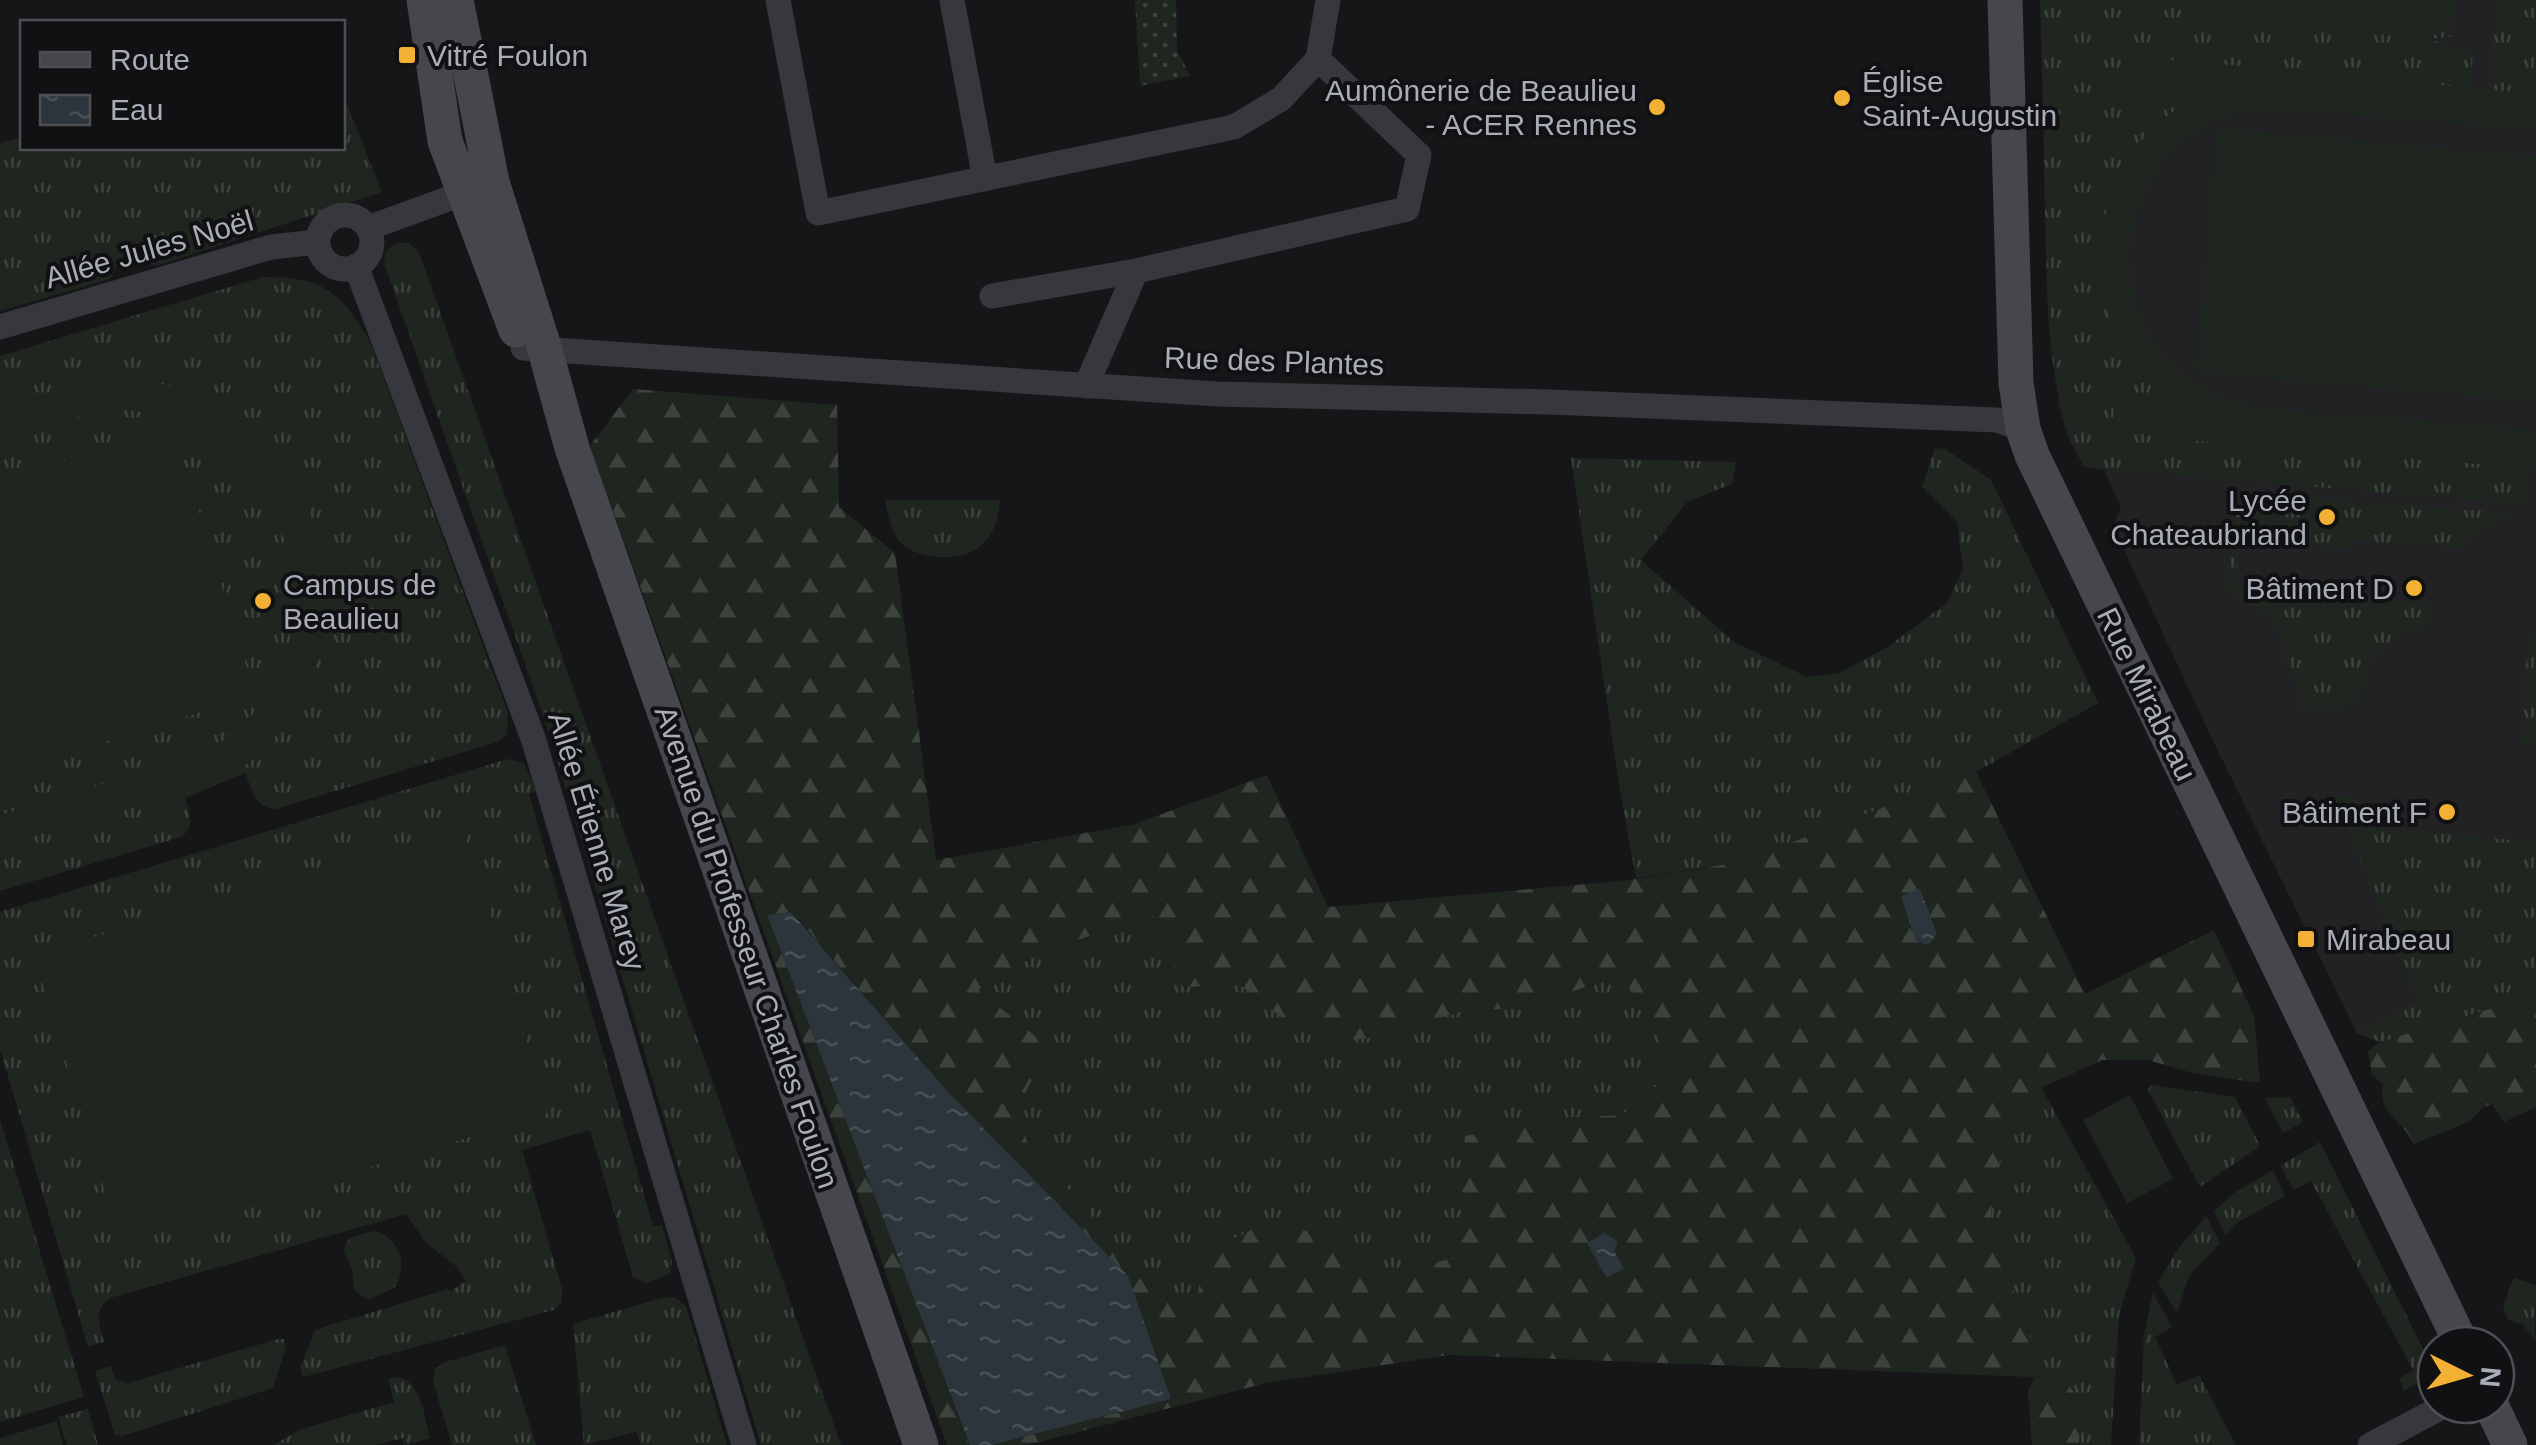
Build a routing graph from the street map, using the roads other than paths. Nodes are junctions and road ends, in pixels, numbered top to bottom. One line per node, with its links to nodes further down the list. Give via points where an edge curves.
1 (424, 0): 9 (main road, Avenue du Professeur Charles Foulon, via 445,141)
2 (456, 0): 9 (main road, Avenue du Professeur Charles Foulon)
3 (778, 0): 8 (street, via 818,213)
4 (952, 0): 8 (street)
5 (1328, 0): 7 (street)
6 (2005, 0): 18 (main road, Rue Mirabeau, via 2015,371)
7 (1318, 59): 8 (street, via 1281,100 1234,127); 13 (street, via 1420,155 1407,209)
8 (985, 179)
9 (478, 188): 10 (street); 16 (main road, Avenue du Professeur Charles Foulon)
10 (368, 228): 11 (street, via 355,217 338,216 323,226); 12 (street, via 370,254)
11 (318, 242): 12 (street, via 331,265); 15 (street, Allée Jules Noël, via 271,246)
12 (356, 266): 21 (street, Allée Étienne Marey, via 533,738)
13 (1136, 272): 14 (street); 17 (street)
14 (992, 296)
15 (0, 327)
16 (534, 349): 17 (street, Rue des Plantes); 22 (main road, Avenue du Professeur Charles Foulon, via 547,411 572,448)
17 (1086, 386): 18 (street, Rue des Plantes, via 1997,420)
18 (2023, 429): 19 (main road, Rue Mirabeau)
19 (2452, 1325)
20 (2416, 1421): 23 (street)
21 (744, 1445)
22 (921, 1445)
23 (2370, 1445)

